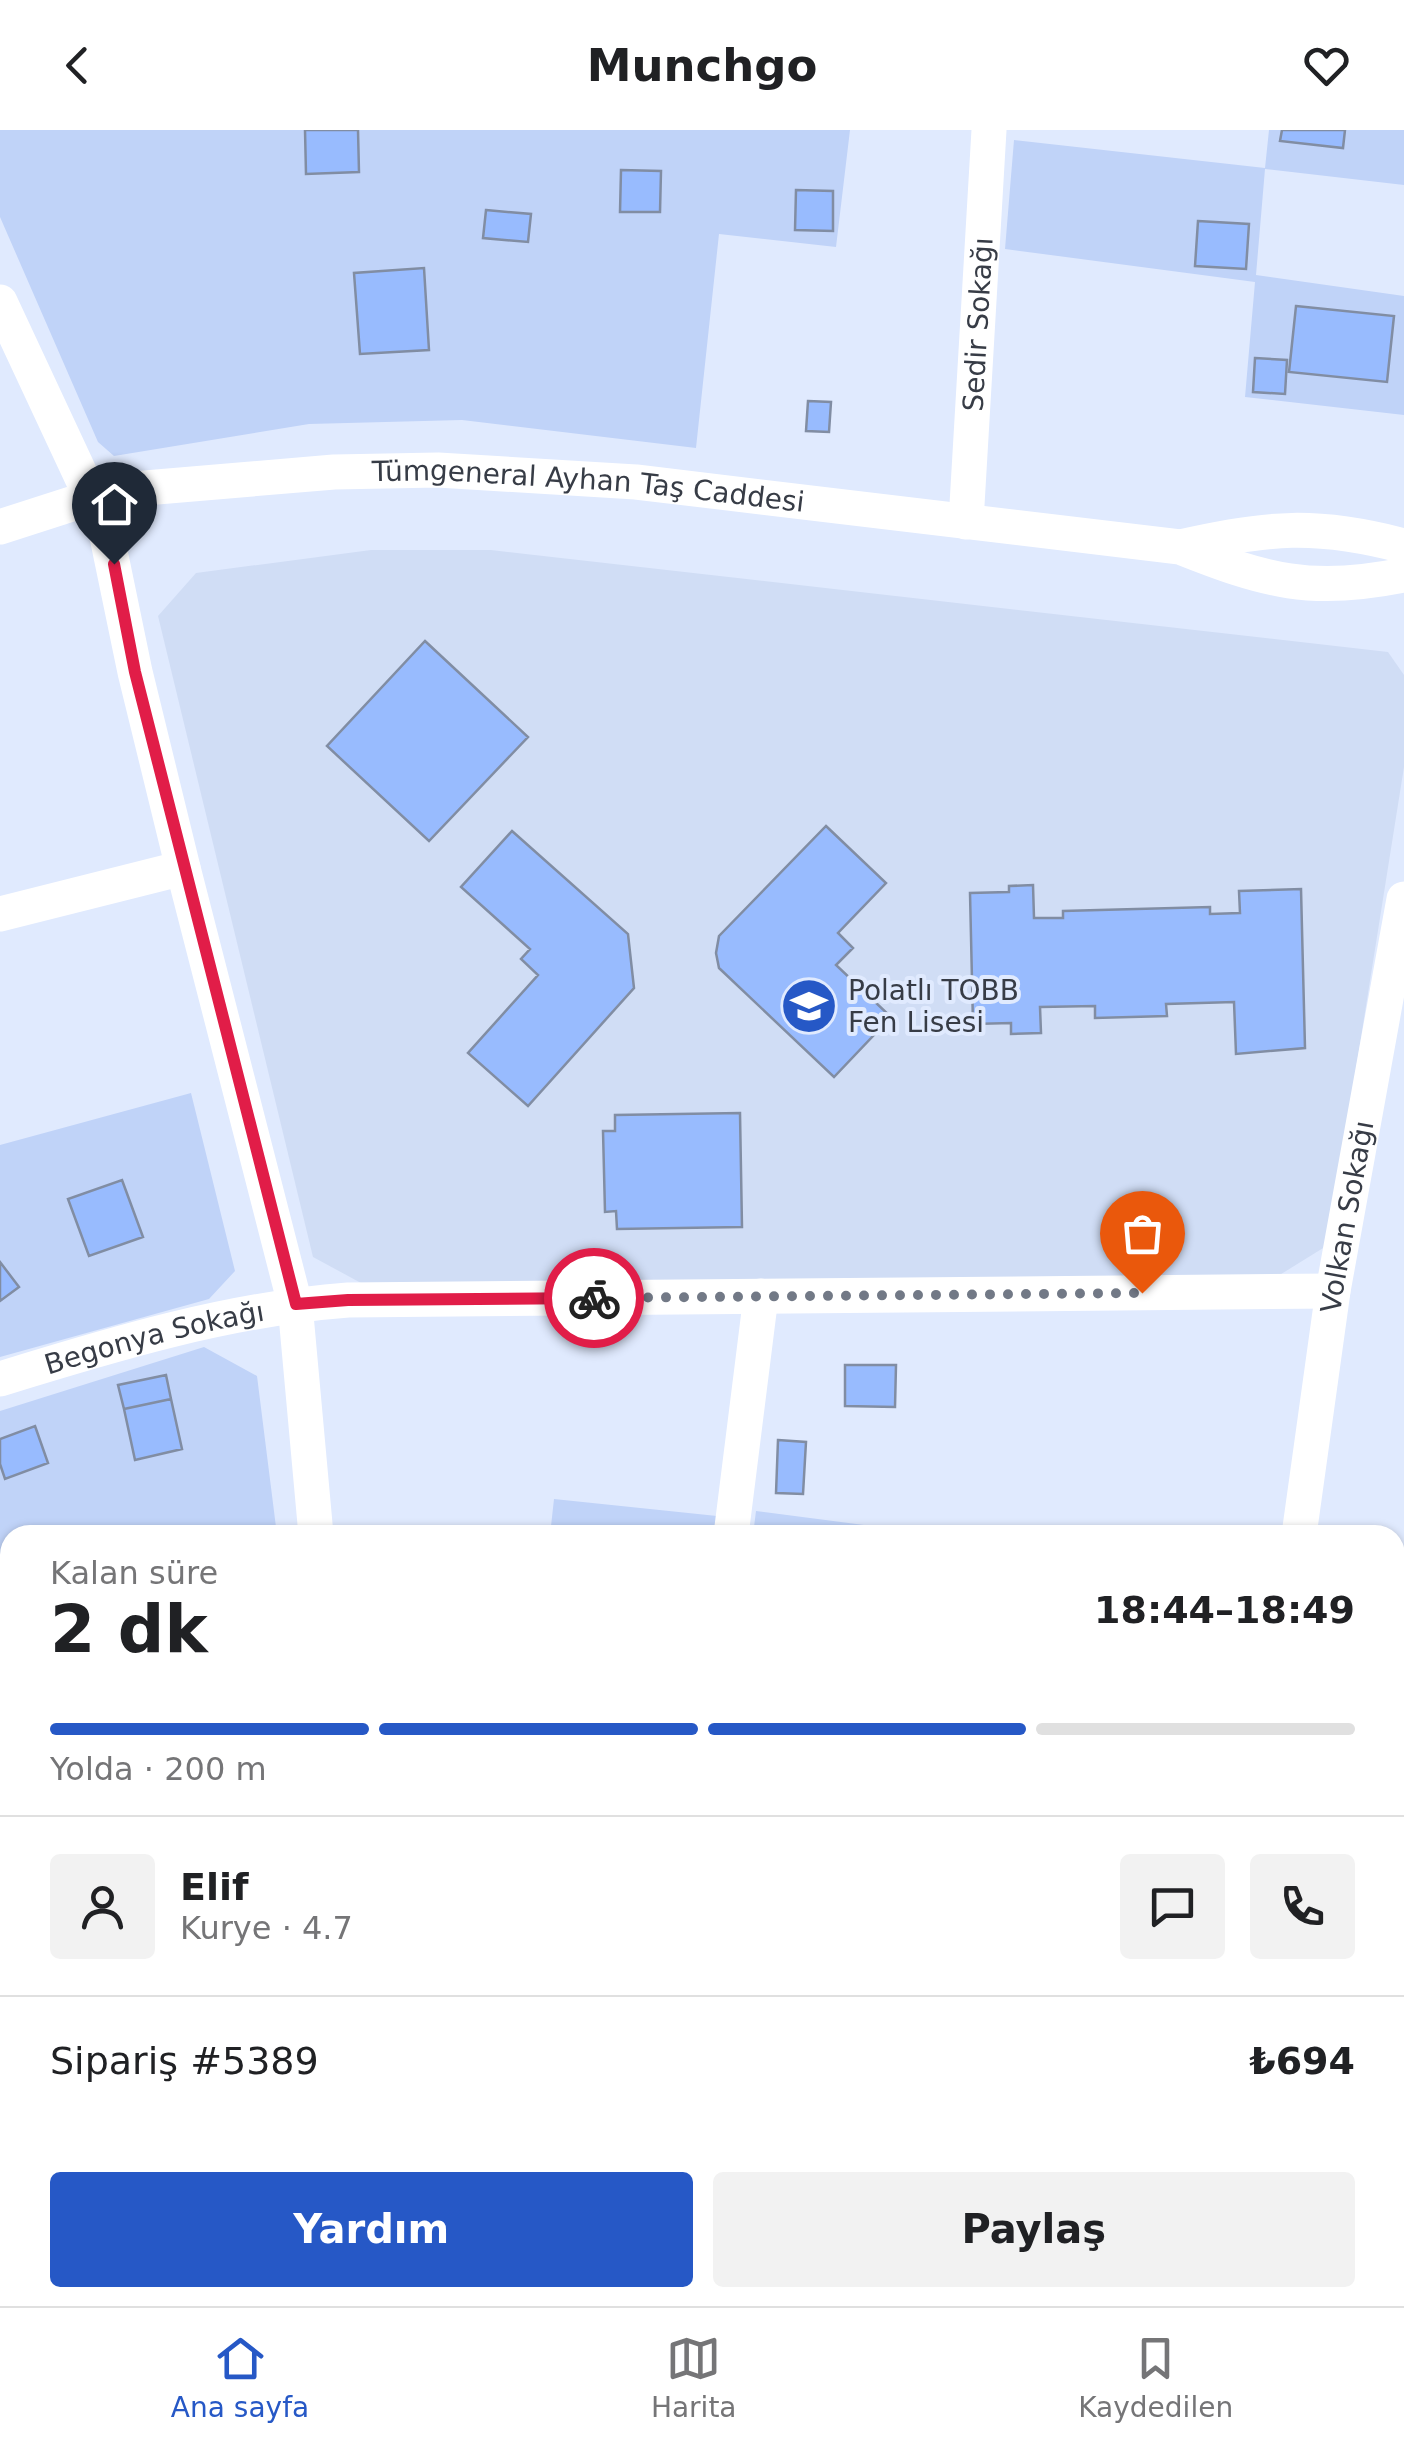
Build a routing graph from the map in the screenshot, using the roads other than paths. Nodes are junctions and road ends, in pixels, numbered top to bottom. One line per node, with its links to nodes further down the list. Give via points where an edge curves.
1 (989, 130): 4 (street, Sedir Sokağı)
2 (0, 302): 3 (street)
3 (90, 498): 4 (street, Tümgeneral Ayhan Taş Caddesi, via 228,479 438,470 636,482); 5 (street, Tümgeneral Ayhan Taş Caddesi); 9 (street, via 114,564)
4 (966, 522): 7 (street, Tümgeneral Ayhan Taş Caddesi)
5 (0, 528)
6 (1404, 546): 7 (street, Tümgeneral Ayhan Taş Caddesi, via 1295,528)
7 (1180, 548): 8 (street, Tümgeneral Ayhan Taş Caddesi, via 1290,582)
8 (1404, 575)
9 (183, 868): 11 (street); 14 (street)
10 (1404, 899): 12 (street, Volkan Sokağı)
11 (0, 914)
12 (1332, 1292): 13 (street, Begonya Sokağı); 18 (street, Volkan Sokağı)
13 (761, 1296): 14 (street, Begonya Sokağı); 17 (street)
14 (296, 1304): 15 (street, Begonya Sokağı, via 160,1333); 16 (street)
15 (0, 1379)
16 (315, 1525)
17 (732, 1525)
18 (1299, 1525)

